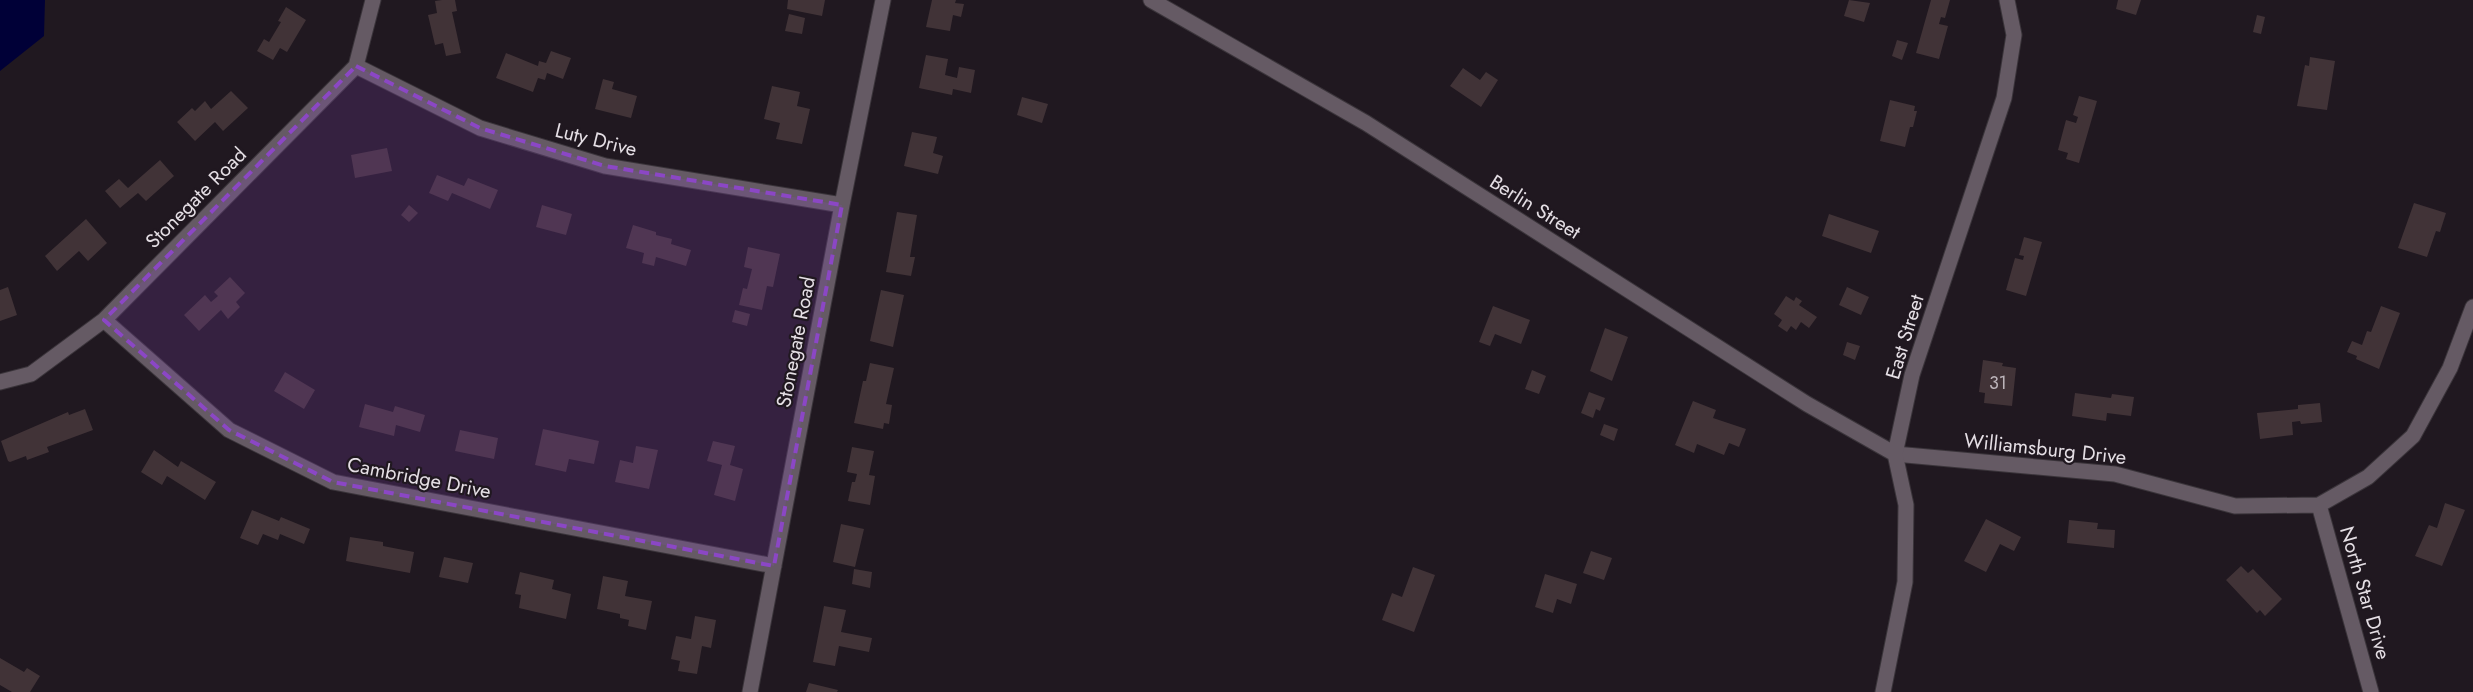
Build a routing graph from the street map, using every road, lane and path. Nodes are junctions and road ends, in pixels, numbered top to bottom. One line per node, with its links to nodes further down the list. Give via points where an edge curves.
1 (373, 0): 5 (street)
2 (883, 0): 6 (street, Stonegate Road)
3 (1151, 0): 10 (street, Berlin Street, via 1366,123 1807,404)
4 (2007, 0): 10 (street, East Street, via 2014,35 2004,98 1912,376)
5 (356, 66): 6 (street, Luty Drive, via 480,128 605,166); 8 (street, Stonegate Road)
6 (842, 205): 12 (street, Stonegate Road)
7 (2473, 307): 11 (street, Williamsburg Drive, via 2450,368 2413,436 2368,477)
8 (104, 320): 9 (street, Stonegate Road, via 31,374); 12 (street, Cambridge Drive, via 229,430 333,482)
9 (0, 382)
10 (1894, 454): 11 (street, Williamsburg Drive, via 2115,474 2235,506); 14 (street, East Street, via 1906,504 1905,582)
11 (2319, 505): 15 (street, North Star Drive)
12 (774, 566): 13 (street, Stonegate Road)
13 (750, 692)
14 (1883, 692)
15 (2371, 692)

